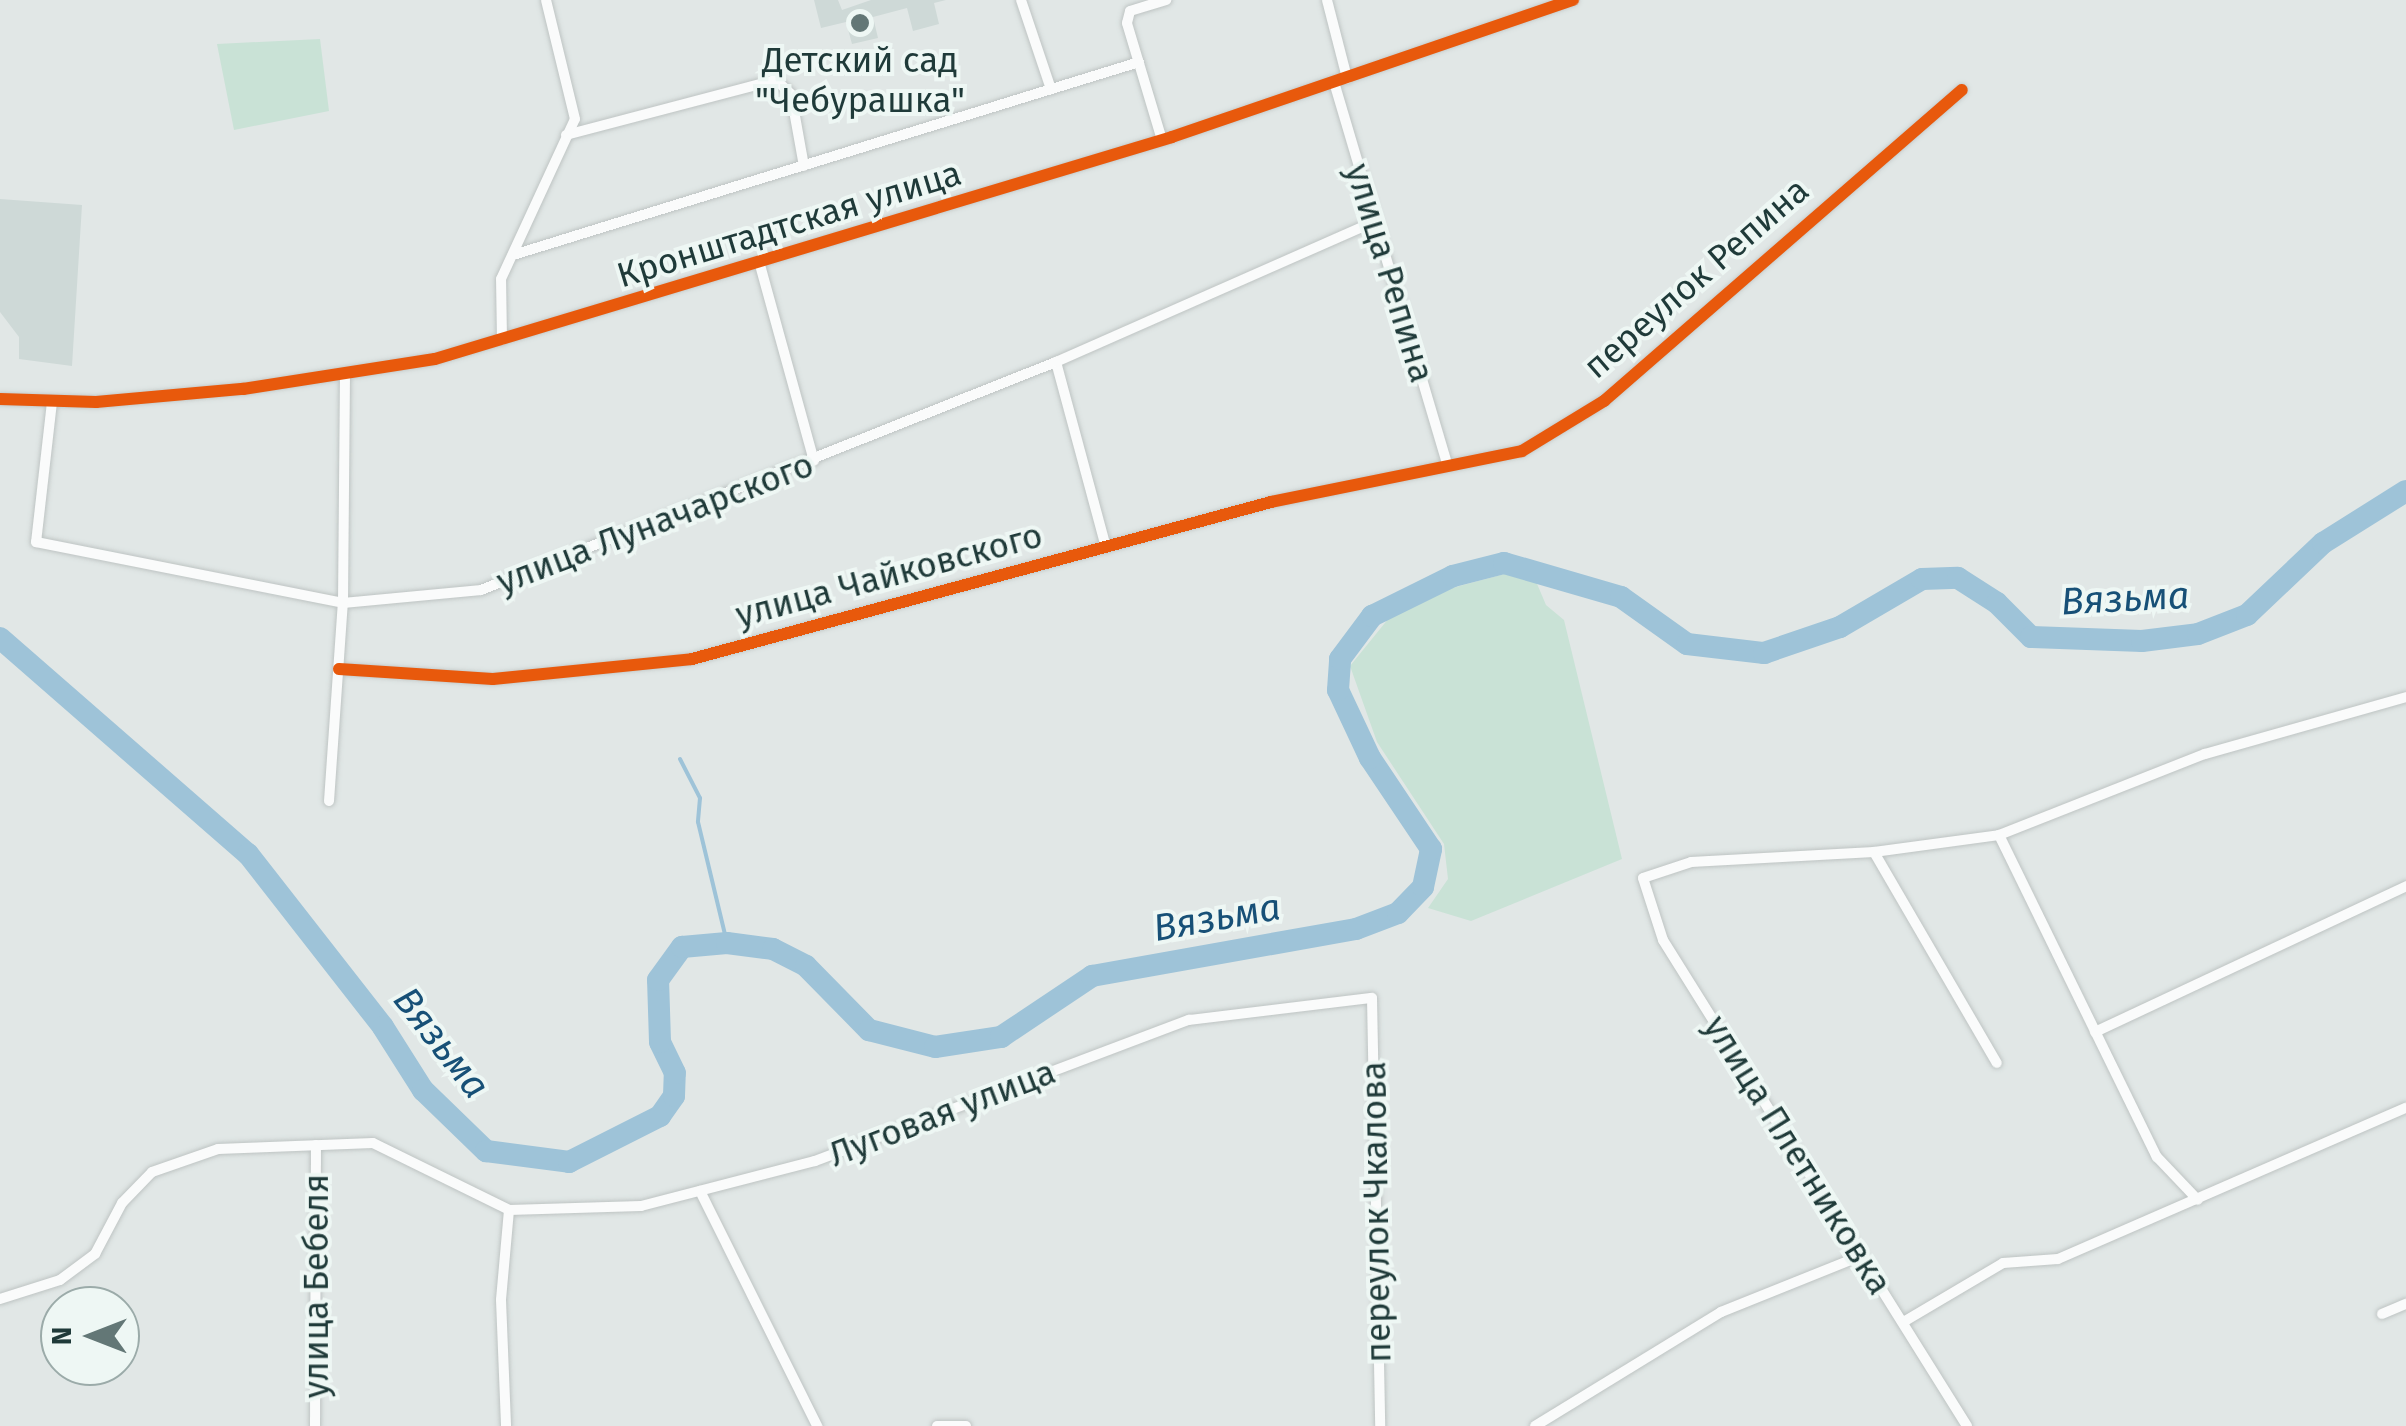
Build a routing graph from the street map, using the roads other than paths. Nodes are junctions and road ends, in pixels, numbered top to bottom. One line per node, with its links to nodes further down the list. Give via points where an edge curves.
1 (546, 0): 11 (street, via 576,119)
2 (1021, 0): 9 (street)
3 (1166, 0): 6 (street, via 1128,16)
4 (1327, 0): 7 (street)
5 (1573, 0): 7 (street, Кронштадтская улица)
6 (1139, 62): 9 (street); 12 (street)
7 (1347, 78): 8 (street, Кронштадтская улица)
8 (1334, 82): 12 (street, Кронштадтская улица); 14 (street, улица Репина)
9 (1050, 89): 13 (street)
10 (1962, 90): 23 (street, переулок Репина, via 1604,401 1522,451)
11 (566, 135): 13 (street, via 776,80 790,94); 15 (street)
12 (1162, 140): 16 (street, Кронштадтская улица)
13 (804, 166): 15 (street)
14 (1373, 222): 18 (street, улица Луначарского); 23 (street, улица Репина)
15 (513, 254): 17 (street, via 502,278)
16 (760, 265): 17 (street, Кронштадтская улица); 22 (street)
17 (502, 340): 19 (street, Кронштадтская улица)
18 (1056, 362): 22 (street, улица Луначарского); 24 (street)
19 (345, 375): 21 (street, Кронштадтская улица); 25 (street)
20 (0, 400): 21 (street, Кронштадтская улица)
21 (52, 402): 25 (street, улица Луначарского, via 36,542)
22 (814, 461): 25 (street, улица Луначарского, via 481,590)
23 (1447, 464): 24 (street, улица Чайковского)
24 (1106, 547): 26 (street, улица Чайковского, via 692,659 493,679)
25 (343, 603): 26 (street)
26 (338, 669): 28 (street)
27 (2406, 696): 29 (street, via 2205,754)
28 (329, 801)
29 (1998, 835): 30 (street); 33 (street)
30 (1874, 852): 34 (street); 40 (street, улица Плетниковка, via 1691,862 1643,878 1663,940)
31 (2406, 886): 33 (street)
32 (1372, 998): 37 (street, Луговая улица, via 1188,1020 816,1161); 50 (street, переулок Чкалова)
33 (2094, 1032): 38 (street, via 2158,1157)
34 (1998, 1064)
35 (2406, 1108): 38 (street)
36 (316, 1145): 39 (street, via 373,1143); 41 (street, via 218,1150 152,1172 122,1203 94,1254 60,1280); 45 (street, улица Бебеля)
37 (700, 1191): 39 (street, Луговая улица, via 640,1206); 47 (street)
38 (2198, 1200): 44 (street, via 2058,1260 2003,1263)
39 (509, 1210): 46 (street, via 501,1300)
40 (1858, 1257): 44 (street, улица Плетниковка); 51 (street, via 1721,1312)
41 (0, 1300)
42 (2406, 1304): 43 (street)
43 (2382, 1314)
44 (1906, 1321): 52 (street, улица Плетниковка)
45 (315, 1426)
46 (506, 1426)
47 (818, 1426)
48 (937, 1426): 49 (street)
49 (966, 1426)
50 (1380, 1426)
51 (1535, 1426)
52 (1967, 1426)

